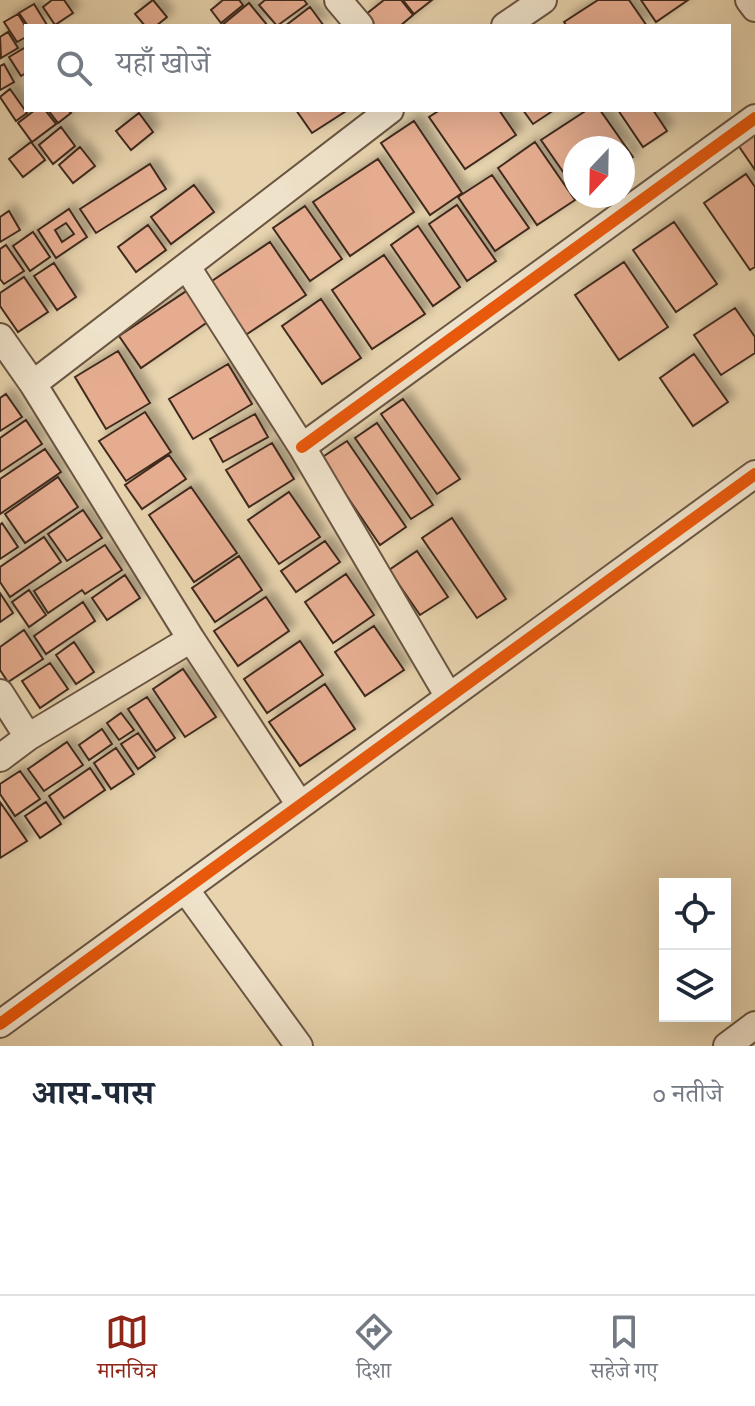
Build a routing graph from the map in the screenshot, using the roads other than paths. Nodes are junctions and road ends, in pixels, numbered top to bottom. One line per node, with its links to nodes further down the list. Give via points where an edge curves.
1 (338, 0): 5 (street)
2 (543, 0): 6 (street)
3 (749, 0): 4 (street)
4 (755, 8)
5 (358, 24)
6 (508, 24)
7 (387, 112): 9 (street)
8 (755, 118): 12 (street)
9 (187, 267): 11 (street); 12 (street)
10 (0, 337): 11 (street)
11 (33, 384): 14 (street)
12 (302, 447): 16 (street)
13 (755, 474): 16 (street)
14 (191, 639): 17 (street); 19 (street)
15 (0, 693): 17 (street)
16 (449, 697): 19 (street)
17 (28, 737): 18 (street)
18 (0, 758)
19 (300, 805): 20 (street)
20 (185, 889): 21 (street); 23 (street)
21 (0, 1024)
22 (755, 1025): 24 (street)
23 (299, 1046)
24 (727, 1046)

